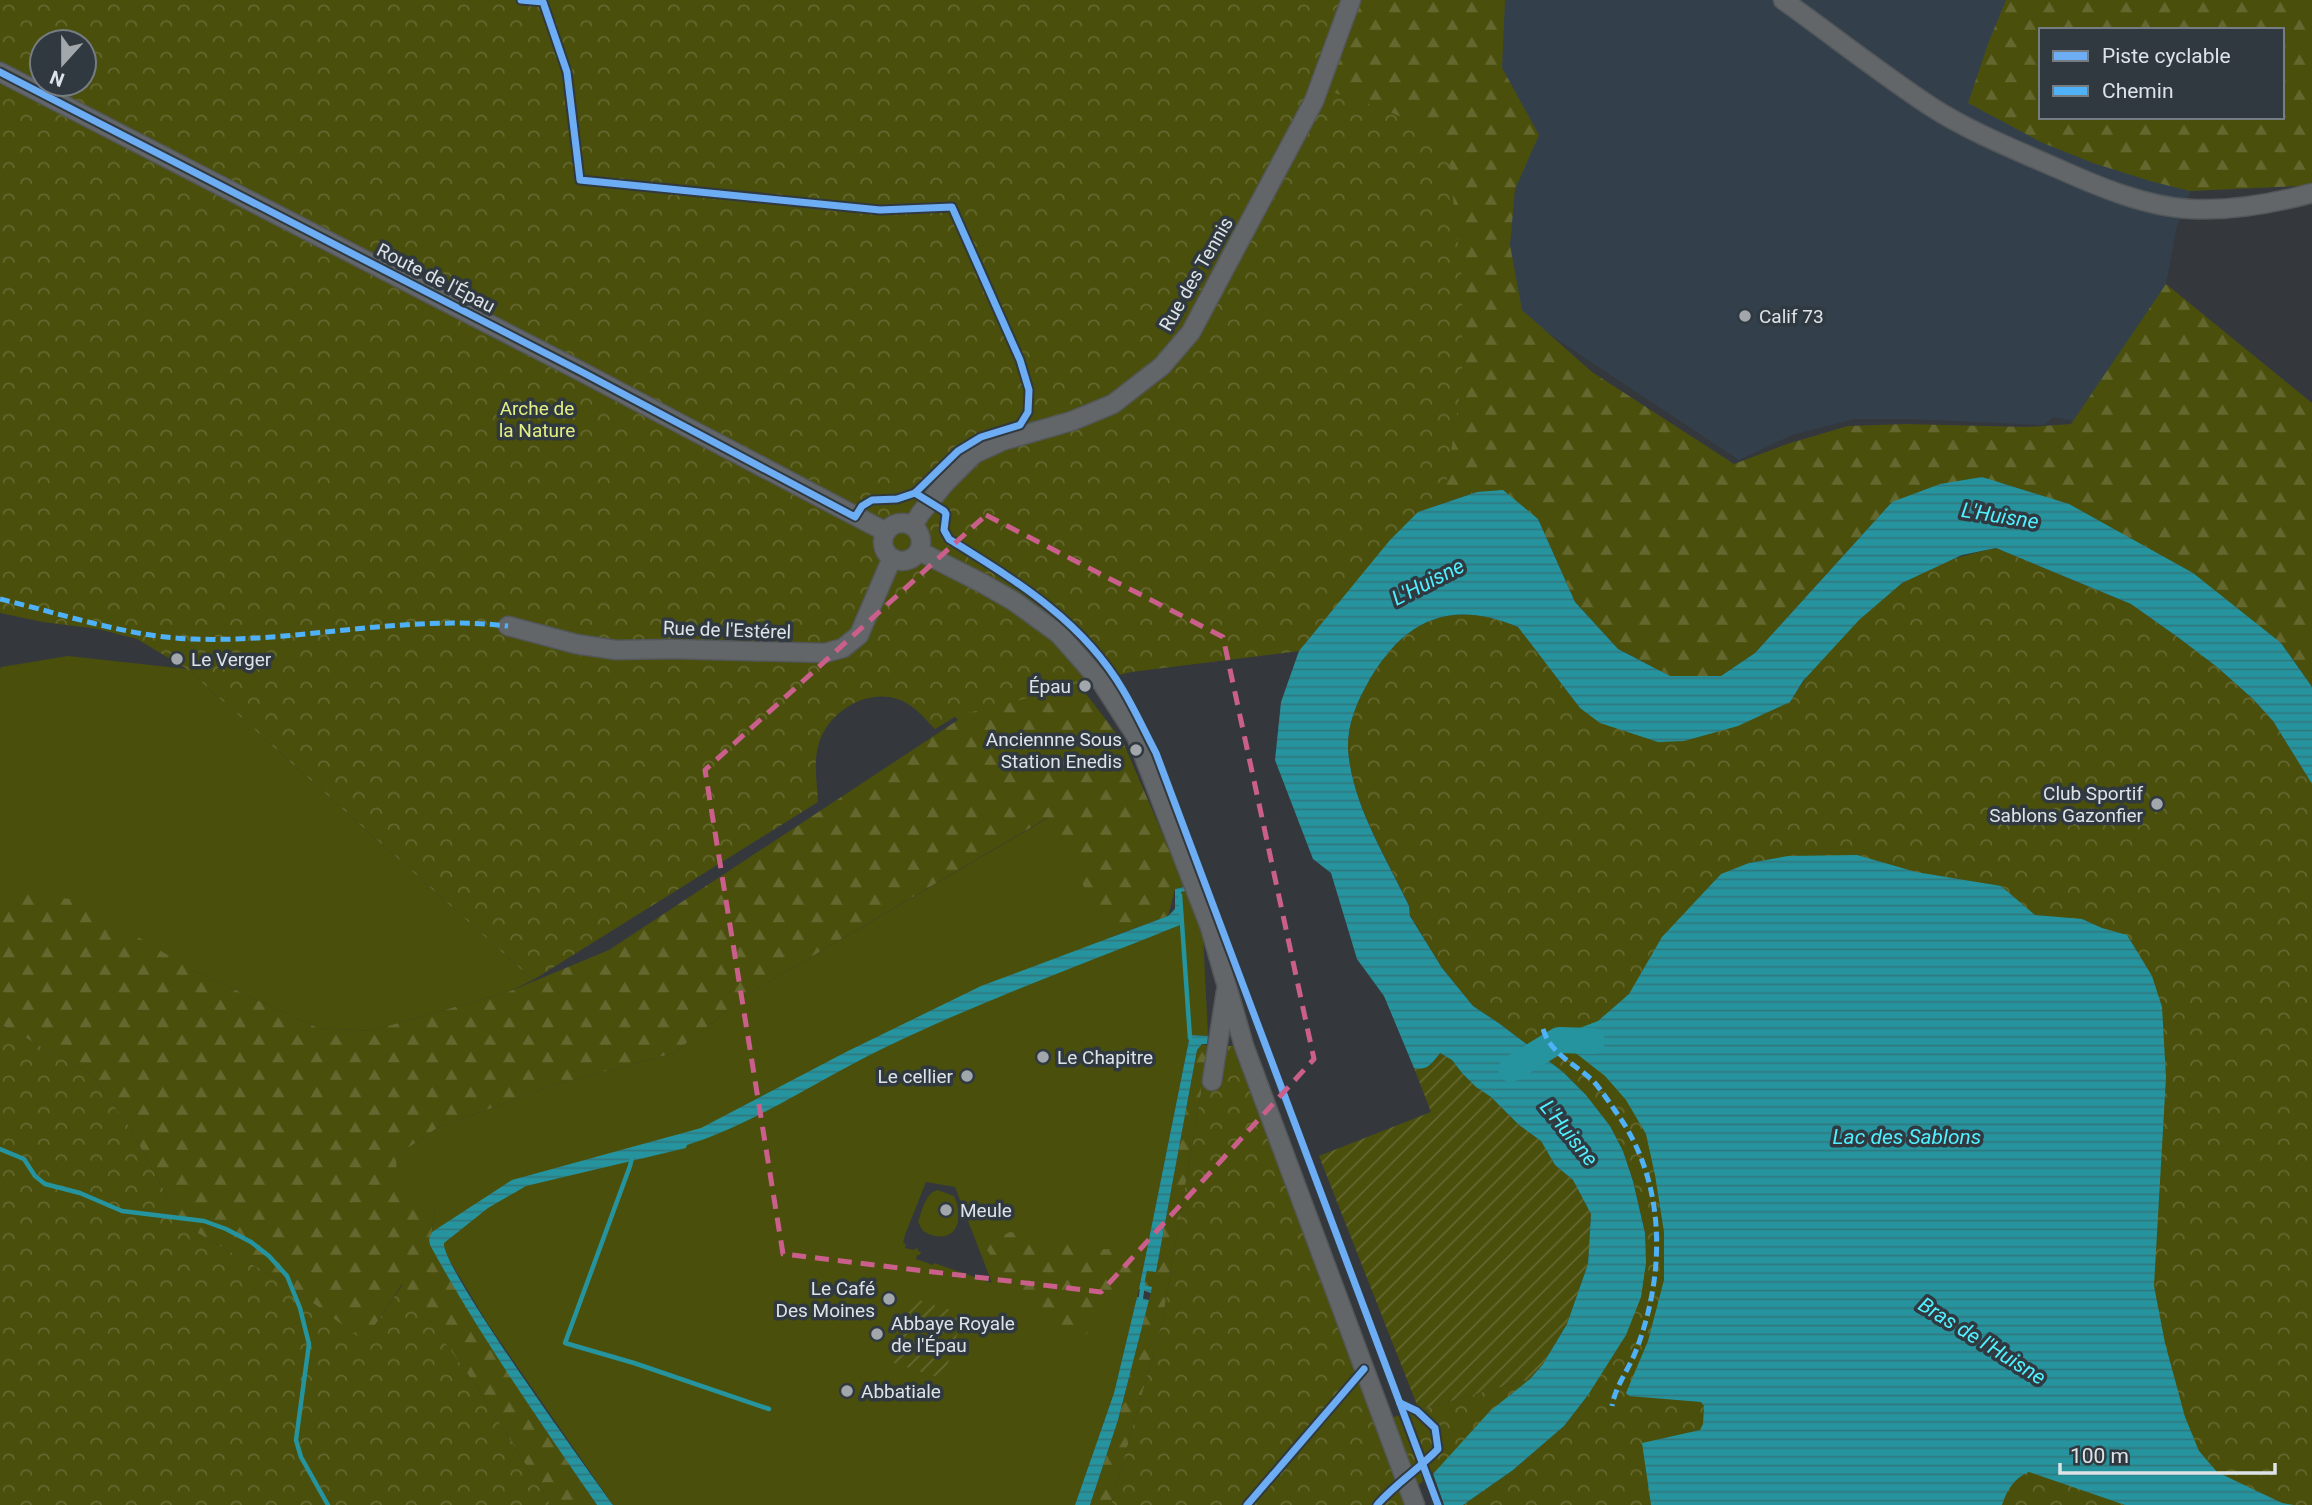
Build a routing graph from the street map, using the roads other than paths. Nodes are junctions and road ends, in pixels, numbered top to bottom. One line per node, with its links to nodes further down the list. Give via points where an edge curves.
1 (1352, 0): 5 (street, Rue des Tennis, via 1314,101 1191,332 1162,366 1113,404 974,454)
2 (1783, 0): 4 (street, via 1932,107 2087,181 2190,209 2245,208)
3 (0, 72): 6 (street, Route de l'Épau)
4 (2312, 193)
5 (913, 526): 6 (street, via 900,522); 7 (street, via 921,537)
6 (886, 532): 8 (street, via 883,545)
7 (919, 551): 8 (street, via 905,561); 10 (street, via 982,583 1048,626 1101,683 1136,736 1210,927)
8 (892, 558): 9 (street, Rue de l'Estérel, via 859,635 843,648 825,653 616,650)
9 (508, 626)
10 (1227, 986): 11 (street); 12 (street, via 1244,1046)
11 (1212, 1081)
12 (1415, 1505)

